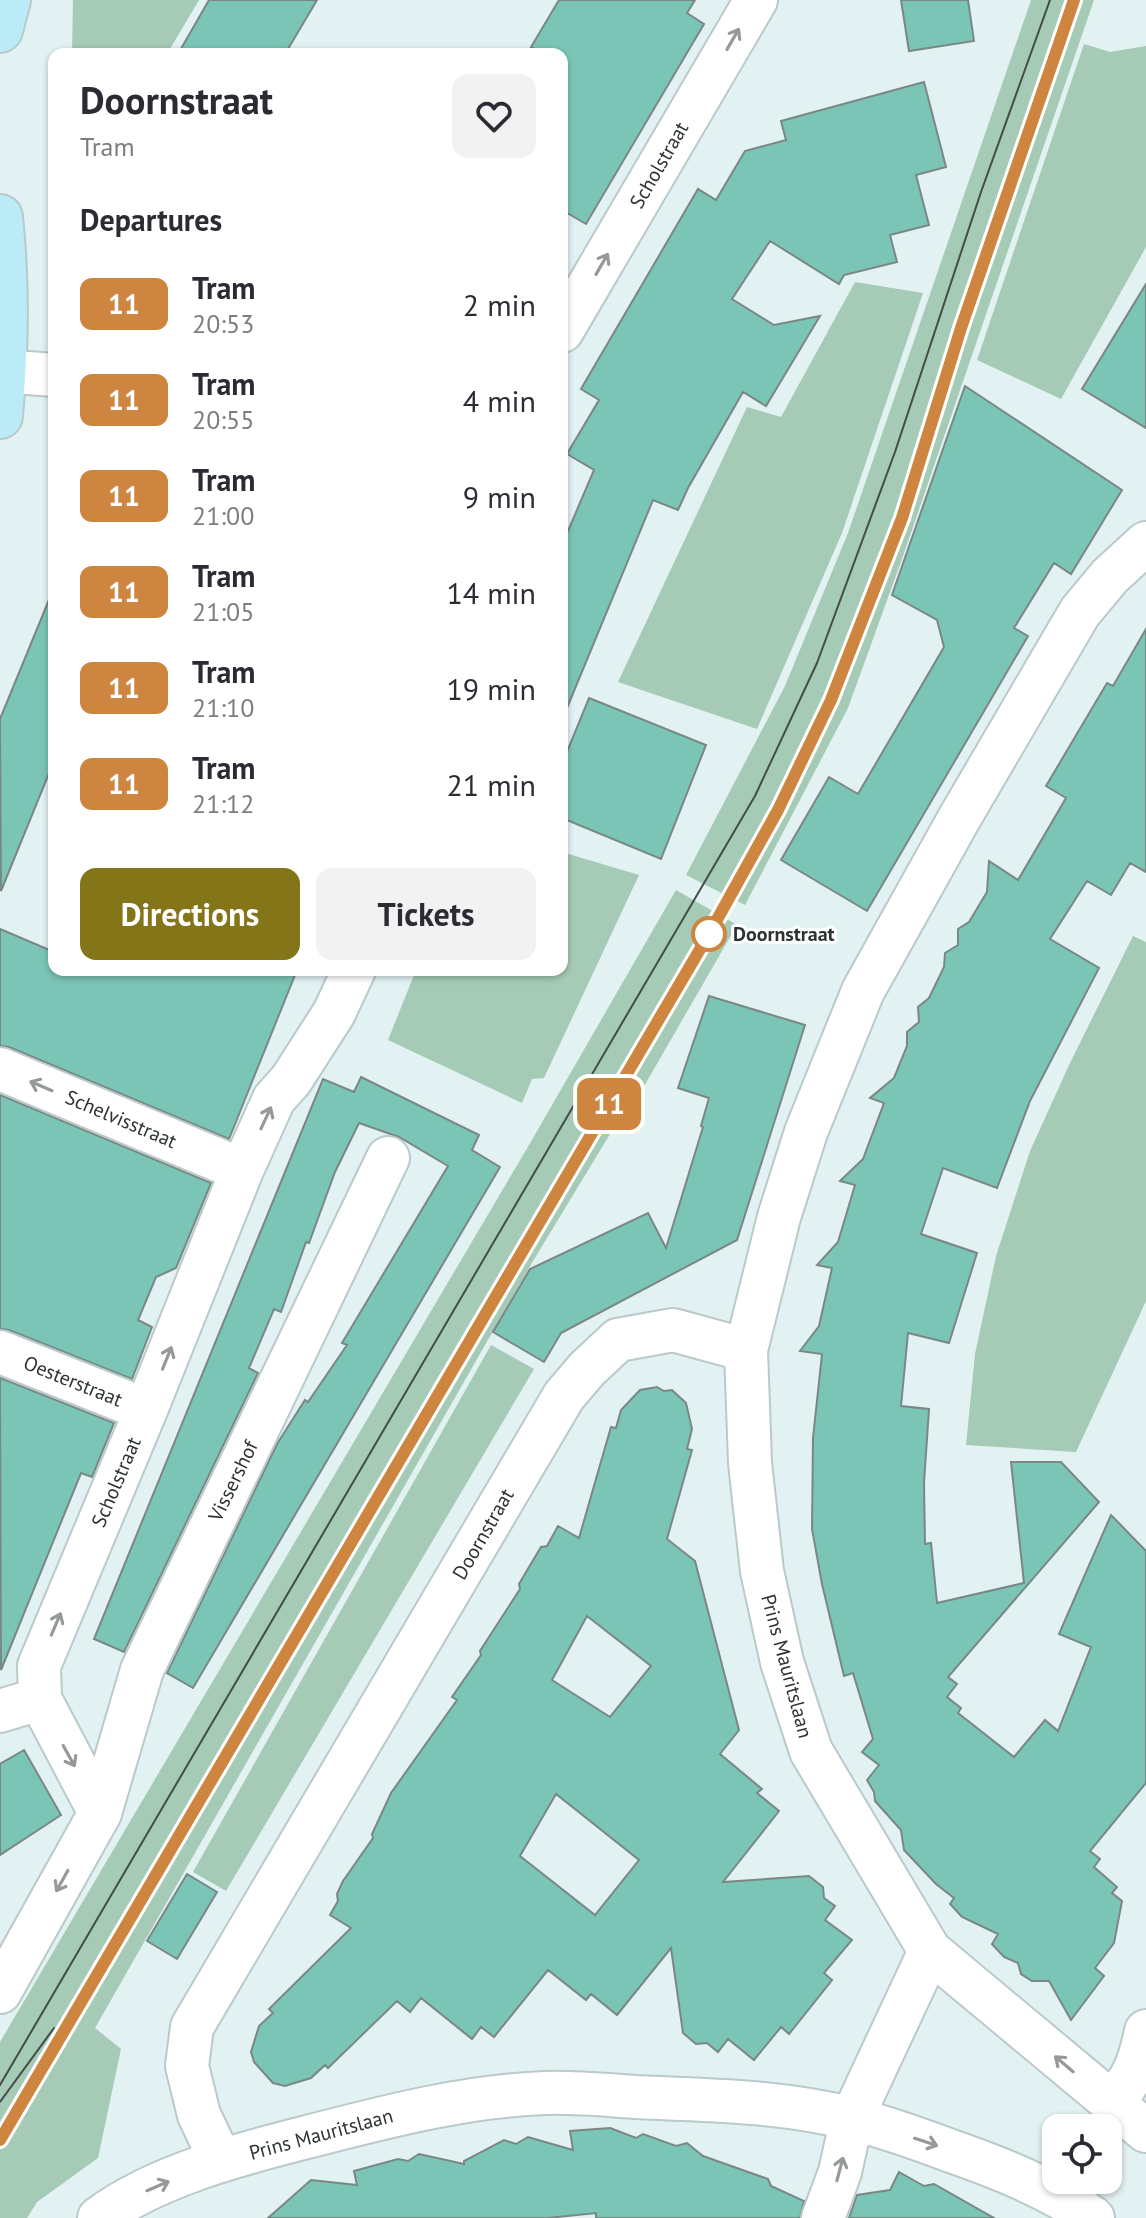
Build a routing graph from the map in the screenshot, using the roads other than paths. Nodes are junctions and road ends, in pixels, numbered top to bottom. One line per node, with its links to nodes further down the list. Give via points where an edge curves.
1 (8, 0): 3 (main road)
2 (756, 0): 5 (street, Scholstraat, one-way to 2)
3 (0, 30)
4 (0, 217): 6 (main road)
5 (568, 321)
6 (2, 371): 7 (street); 8 (main road)
7 (48, 375)
8 (0, 416)
9 (1146, 543): 14 (street, via 1080,612 863,991 806,1132)
10 (351, 976): 13 (street, Scholstraat, one-way to 10, via 274,1099 334,1013)
11 (0, 1069): 13 (street, Schelvisstraat, one-way to 11)
12 (388, 1158): 19 (street, Vissershof, via 142,1670)
13 (242, 1170): 16 (street, Scholstraat, one-way to 13)
14 (746, 1350): 20 (street, Prins Mauritslaan, via 750,1463 762,1571 782,1662 811,1751); 26 (street, Doornstraat, via 673,1330 618,1340 564,1396 192,2027 187,2066 199,2115)
15 (0, 1352): 16 (street, Oesterstraat)
16 (146, 1410): 17 (street, Scholstraat, one-way to 16, via 39,1666)
17 (40, 1699): 18 (street); 19 (street, one-way to 19)
18 (0, 1711)
19 (100, 1813): 21 (street, one-way to 21)
20 (930, 1951): 23 (street, Prins Mauritslaan, one-way to 20); 24 (street)
21 (0, 1992)
22 (1146, 2031): 23 (street, via 1130,2083)
23 (1111, 2104): 25 (street, Prins Mauritslaan)
24 (852, 2118): 26 (street, Prins Mauritslaan, via 748,2104 545,2093 372,2119); 28 (street, one-way to 24); 29 (street, Prins Mauritslaan, one-way to 29, via 989,2164)
25 (1146, 2131)
26 (221, 2161): 27 (street, one-way to 26, via 153,2188)
27 (99, 2218)
28 (823, 2218)
29 (1093, 2218)

